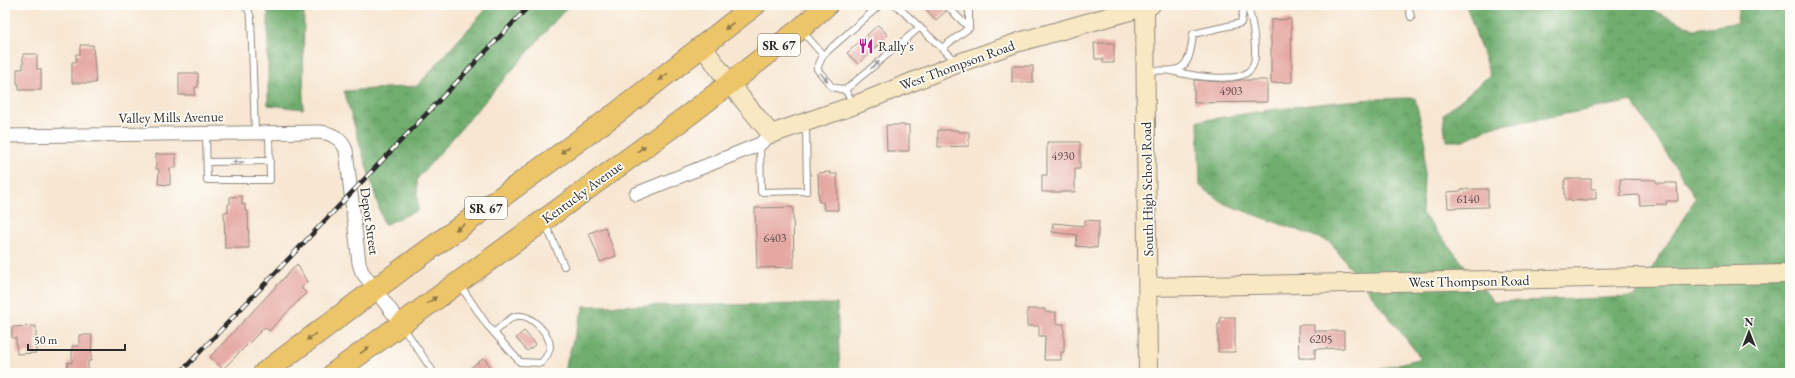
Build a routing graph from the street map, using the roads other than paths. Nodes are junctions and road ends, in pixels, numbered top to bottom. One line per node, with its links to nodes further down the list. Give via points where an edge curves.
1 (243, 5): 24 (lane, via 248,9 250,18)
2 (755, 5): 15 (main road, SR 67, one-way to 15)
3 (827, 5): 12 (main road, Kentucky Avenue / SR 67)
4 (880, 5): 17 (lane)
5 (1147, 5): 18 (main road, West Thompson Road); 19 (main road, South High School Road)
6 (1245, 5): 20 (lane, via 1241,23 1193,34 1191,54 1187,63); 20 (lane, via 1254,30 1255,59 1249,71 1228,77 1196,76)
7 (1408, 5): 11 (lane)
8 (900, 6): 13 (lane)
9 (969, 6): 14 (lane)
10 (949, 8): 14 (lane)
11 (1411, 17)
12 (800, 28): 17 (lane); 21 (main road, Kentucky Avenue / SR 67)
13 (919, 28): 16 (lane); 22 (lane, one-way to 13)
14 (969, 28): 16 (lane)
15 (703, 47): 21 (main road); 38 (main road, SR 67, one-way to 38)
16 (942, 48): 18 (lane)
17 (823, 55): 22 (lane, one-way to 22, via 817,68 832,87)
18 (958, 63): 22 (main road, West Thompson Road)
19 (1146, 70): 20 (lane); 37 (main road, South High School Road)
20 (1170, 71)
21 (730, 83): 29 (main road); 33 (main road, Kentucky Avenue / SR 67, one-way to 21)
22 (850, 97): 23 (main road, West Thompson Road)
23 (806, 122): 29 (main road, West Thompson Road); 29 (lane, via 807,191 761,192)
24 (255, 132): 25 (street, Valley Mills Avenue); 26 (street, Valley Mills Avenue)
25 (269, 132): 28 (street, Valley Mills Avenue, via 320,132); 30 (lane)
26 (206, 133): 27 (street, Valley Mills Avenue); 31 (lane)
27 (5, 136)
28 (336, 137): 38 (street, Depot Street, via 346,150 358,259 362,272)
29 (766, 139): 32 (street, West Thompson Road)
30 (270, 161): 31 (lane, one-way to 31); 31 (lane, via 270,180 207,180)
31 (207, 162)
32 (636, 194)
33 (543, 220): 34 (lane); 36 (main road, Kentucky Avenue / SR 67)
34 (564, 266)
35 (1790, 274): 37 (main road, West Thompson Road)
36 (458, 282): 39 (main road, Kentucky Avenue / SR 67, one-way to 36); 40 (lane)
37 (1148, 287): 44 (main road, South High School Road)
38 (375, 290): 39 (street, Depot Street); 41 (main road, SR 67, one-way to 41)
39 (401, 324): 42 (main road, Kentucky Avenue / SR 67, one-way to 39); 43 (lane, via 432,370)
40 (494, 333): 40 (lane, via 520,362 541,364 550,348 546,334 529,318 512,318)
41 (264, 373)
42 (334, 373)
43 (428, 373)
44 (1148, 373)

